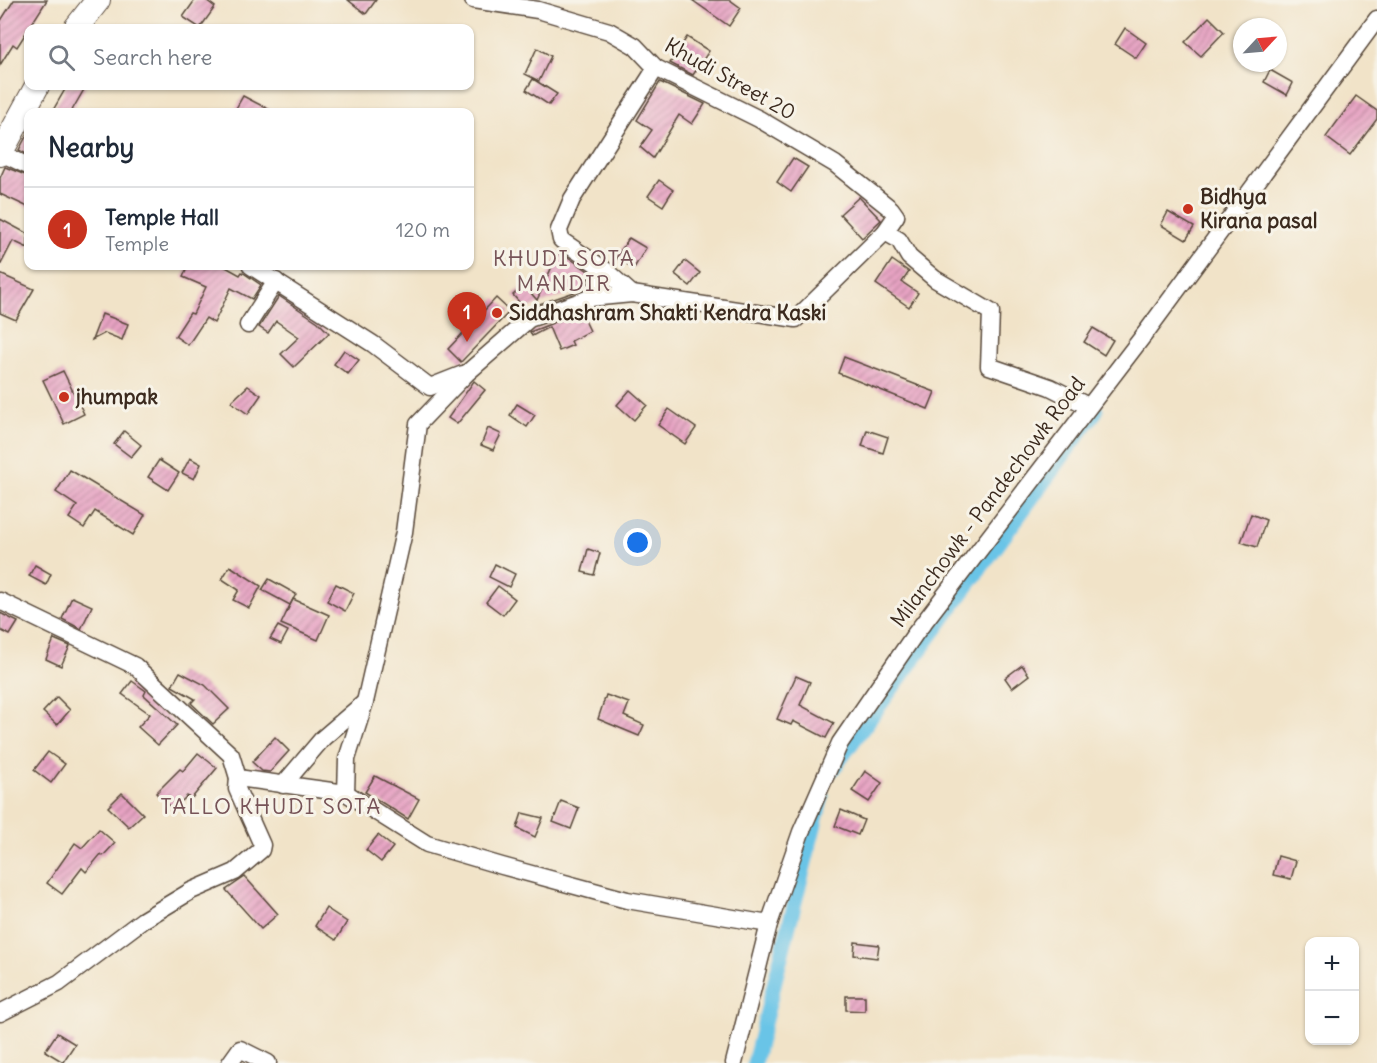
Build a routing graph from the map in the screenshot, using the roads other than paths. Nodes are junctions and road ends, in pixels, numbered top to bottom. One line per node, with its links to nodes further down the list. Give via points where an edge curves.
1 (98, 0): 4 (main road)
2 (473, 0): 5 (street, Khudi Street 20, via 538,10 609,31 635,46)
3 (1377, 19): 20 (street, Milanchowk - Pandechowk Road)
4 (79, 24)
5 (656, 68): 11 (street, Khudi Street 20, via 759,119 835,164 891,209 896,216); 13 (street, via 572,199 559,230 561,240)
6 (35, 90): 7 (main road)
7 (25, 108)
8 (24, 110): 9 (main road)
9 (0, 153): 10 (street)
10 (24, 164)
11 (892, 236): 15 (street, via 796,319); 20 (street, via 935,279 991,312 989,366 1050,387)
12 (258, 270): 14 (street)
13 (605, 270): 15 (street); 16 (street)
14 (276, 281): 17 (street); 19 (street, via 373,344)
15 (632, 294): 16 (street)
16 (590, 298): 18 (street, via 528,319)
17 (248, 325)
18 (466, 373): 19 (street); 21 (street)
19 (430, 387): 21 (street)
20 (1088, 406): 27 (street, Milanchowk - Pandechowk Road, via 915,633 840,743 801,832)
21 (429, 413): 23 (street, via 418,424 404,532)
22 (0, 601): 24 (street, via 135,666 231,755)
23 (365, 702): 25 (street, via 323,738); 26 (street, via 347,759)
24 (238, 778): 25 (street); 28 (street, via 237,789 261,850 235,872 191,891 143,921 59,983)
25 (283, 785): 26 (street)
26 (346, 793): 27 (street, via 427,844 627,900)
27 (769, 924): 31 (street, Milanchowk - Pandechowk Road)
28 (0, 1013)
29 (230, 1063): 30 (street, via 240,1049)
30 (268, 1063)
31 (734, 1063)

